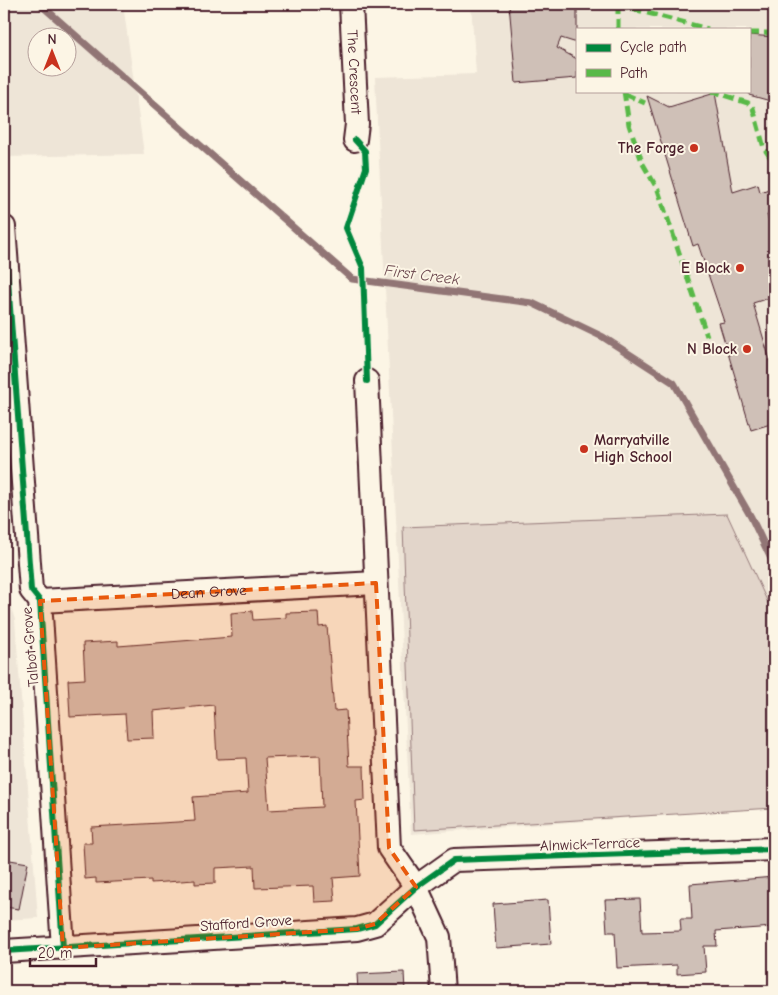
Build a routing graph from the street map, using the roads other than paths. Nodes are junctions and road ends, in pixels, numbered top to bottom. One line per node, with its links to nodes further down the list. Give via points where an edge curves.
1 (351, 4): 2 (street, The Crescent)
2 (355, 140)
3 (4, 227): 6 (street, Talbot Grove, via 31,590)
4 (367, 381): 5 (street)
5 (376, 583): 6 (street, Dean Grove); 8 (street, via 389,848)
6 (40, 601): 9 (street, Talbot Grove)
7 (774, 849): 8 (street, Alnwick Terrace, via 454,860)
8 (416, 888): 9 (street, Stafford Grove, via 375,924 357,929); 11 (street, via 439,936)
9 (63, 948): 10 (street, Stafford Grove)
10 (4, 951)
11 (443, 991)

